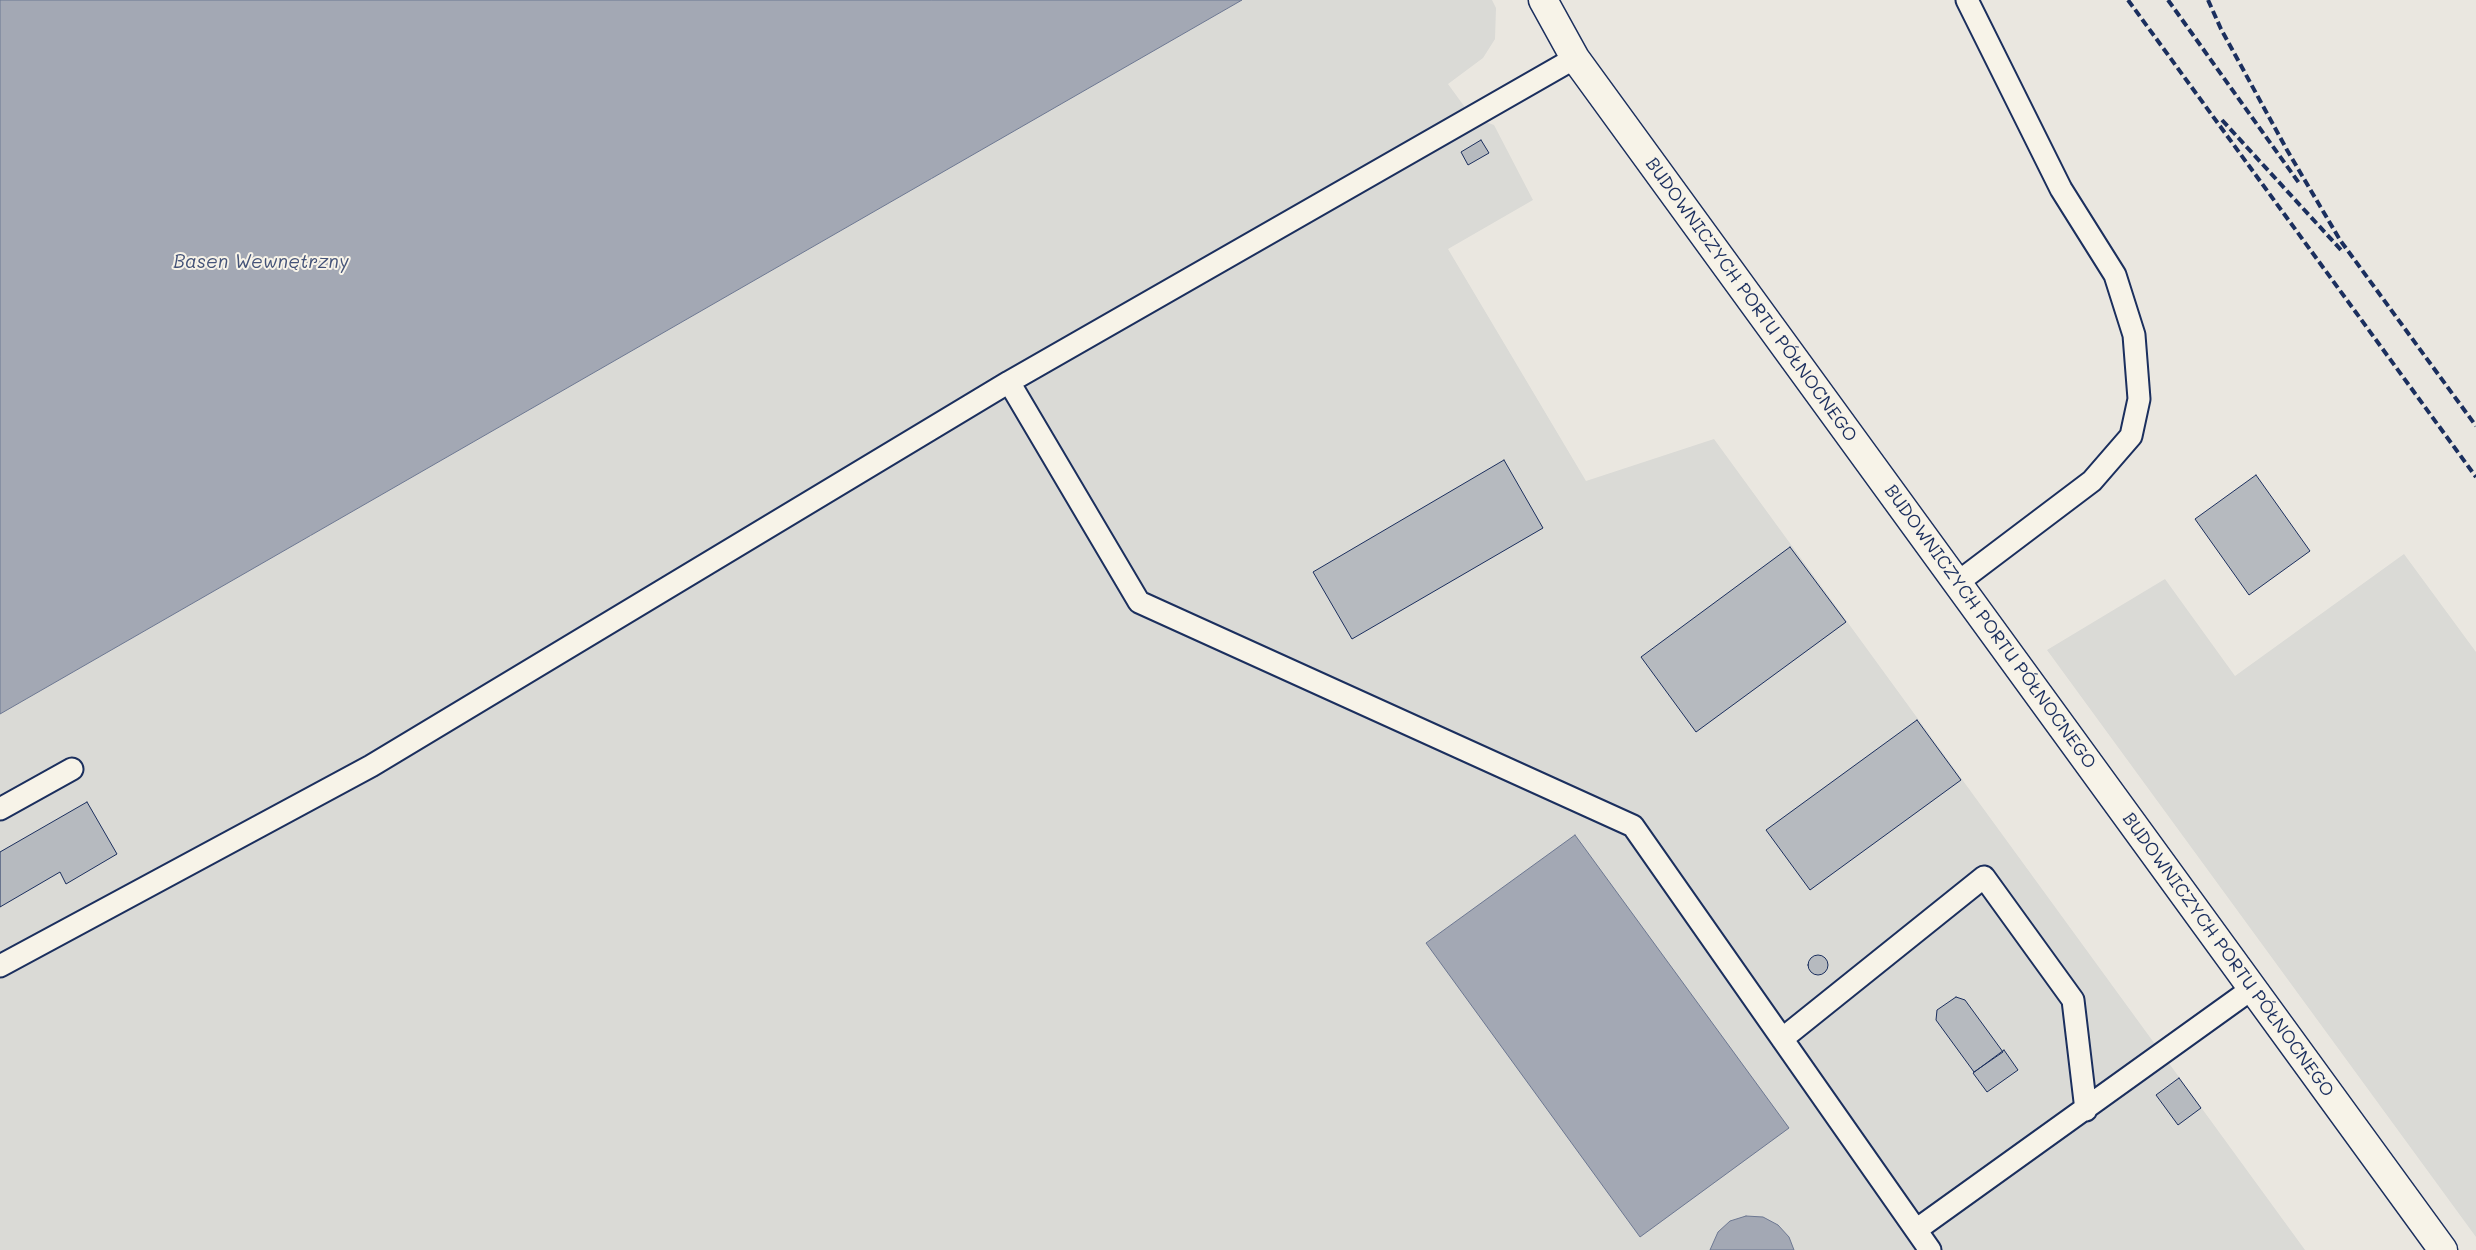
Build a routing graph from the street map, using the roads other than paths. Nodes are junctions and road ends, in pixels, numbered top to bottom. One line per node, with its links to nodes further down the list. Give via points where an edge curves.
1 (1543, 0): 3 (street, BUDOWNICZYCH PORTU PÓŁNOCNEGO)
2 (1967, 0): 5 (lane, via 2061,189 2115,275 2134,335 2139,399 2131,436 2092,481)
3 (1575, 58): 4 (lane); 5 (street, BUDOWNICZYCH PORTU PÓŁNOCNEGO)
4 (1009, 382): 8 (lane, via 371,766); 10 (lane, via 1139,602 1634,826)
5 (1958, 583): 9 (street, BUDOWNICZYCH PORTU PÓŁNOCNEGO)
6 (72, 769): 7 (lane)
7 (0, 809)
8 (0, 966)
9 (2253, 988): 11 (lane); 14 (street, BUDOWNICZYCH PORTU PÓŁNOCNEGO)
10 (1782, 1039): 11 (lane, via 1984,877 2073,1000); 12 (lane)
11 (2086, 1110): 12 (lane)
12 (1916, 1230): 13 (lane)
13 (1930, 1250)
14 (2443, 1250)

